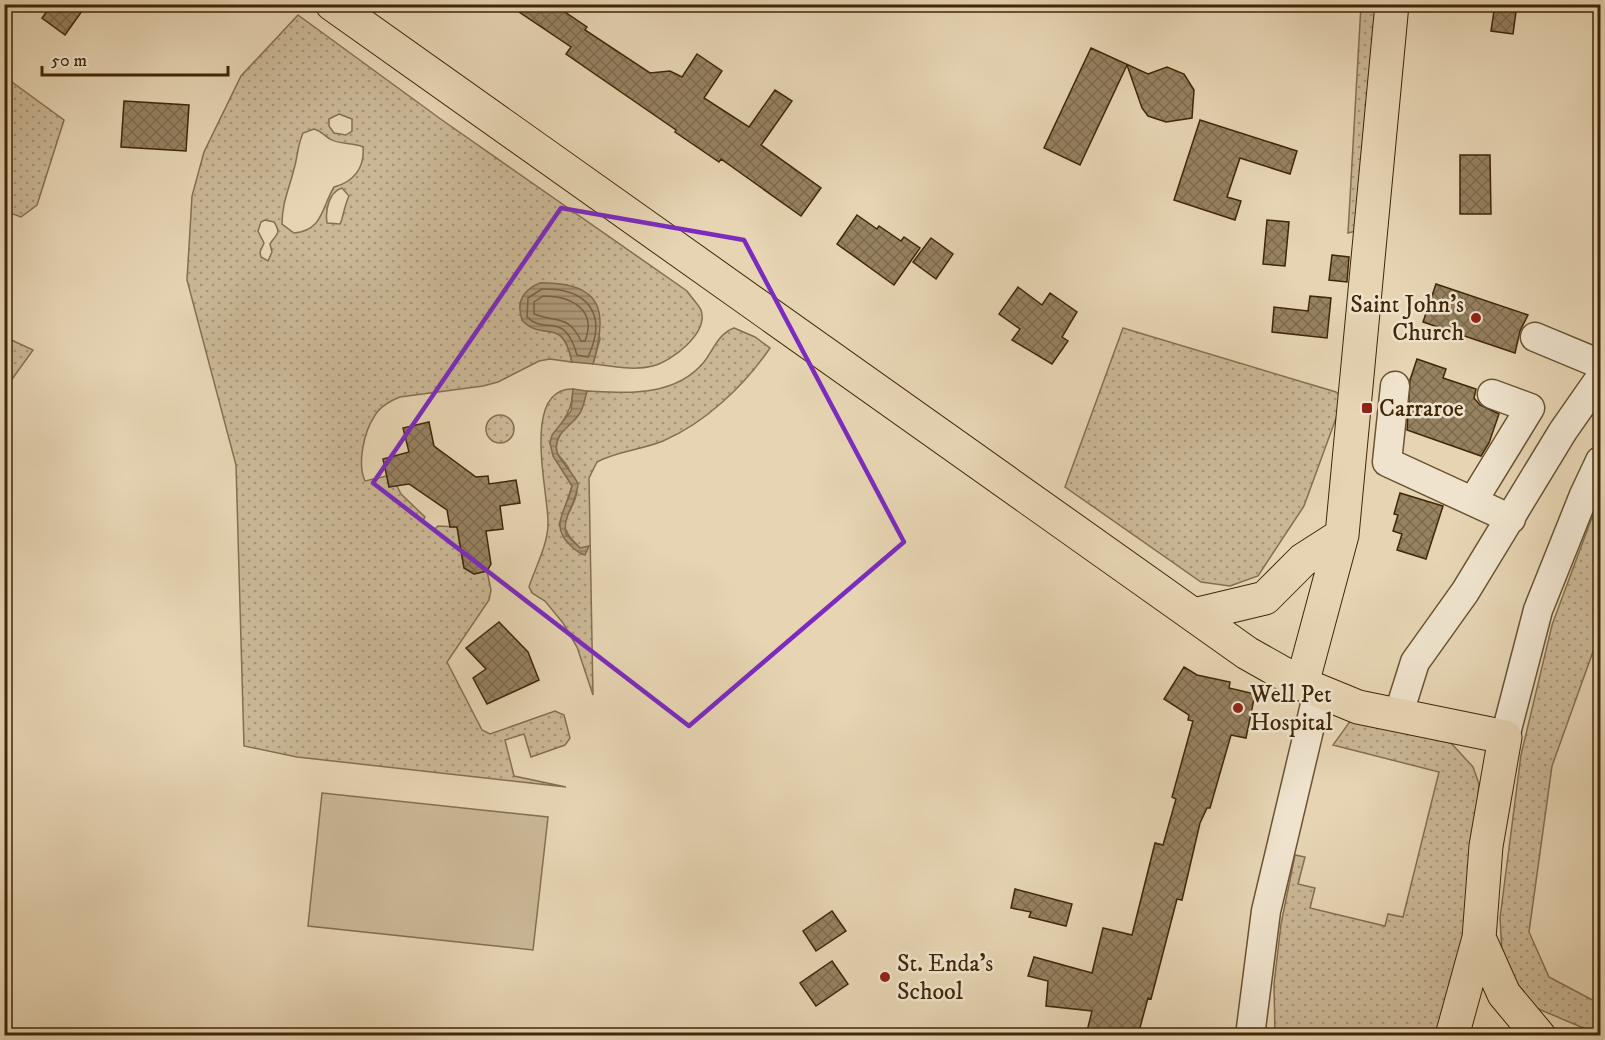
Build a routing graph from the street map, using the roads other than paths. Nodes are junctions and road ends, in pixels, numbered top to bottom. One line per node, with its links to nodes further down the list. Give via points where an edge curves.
1 (332, 4): 12 (main road)
2 (1392, 4): 11 (main road)
3 (1535, 337): 4 (street)
4 (1600, 364)
5 (1600, 378): 10 (street)
6 (1395, 386): 9 (street, via 1388,462)
7 (1492, 394): 9 (street, via 1530,408)
8 (1600, 461): 15 (street, via 1538,610)
9 (1473, 501): 10 (street)
10 (1511, 519): 14 (street, via 1415,662)
11 (1342, 535): 12 (main road, via 1302,560 1265,598); 13 (main road)
12 (1194, 615): 13 (main road, via 1247,653)
13 (1310, 688): 14 (main road, via 1358,707); 17 (street, via 1266,910)
14 (1401, 715): 15 (main road)
15 (1505, 737): 16 (main road, via 1486,846)
16 (1479, 938): 18 (main road); 19 (main road, via 1504,994)
17 (1250, 1035)
18 (1452, 1035)
19 (1539, 1035)

